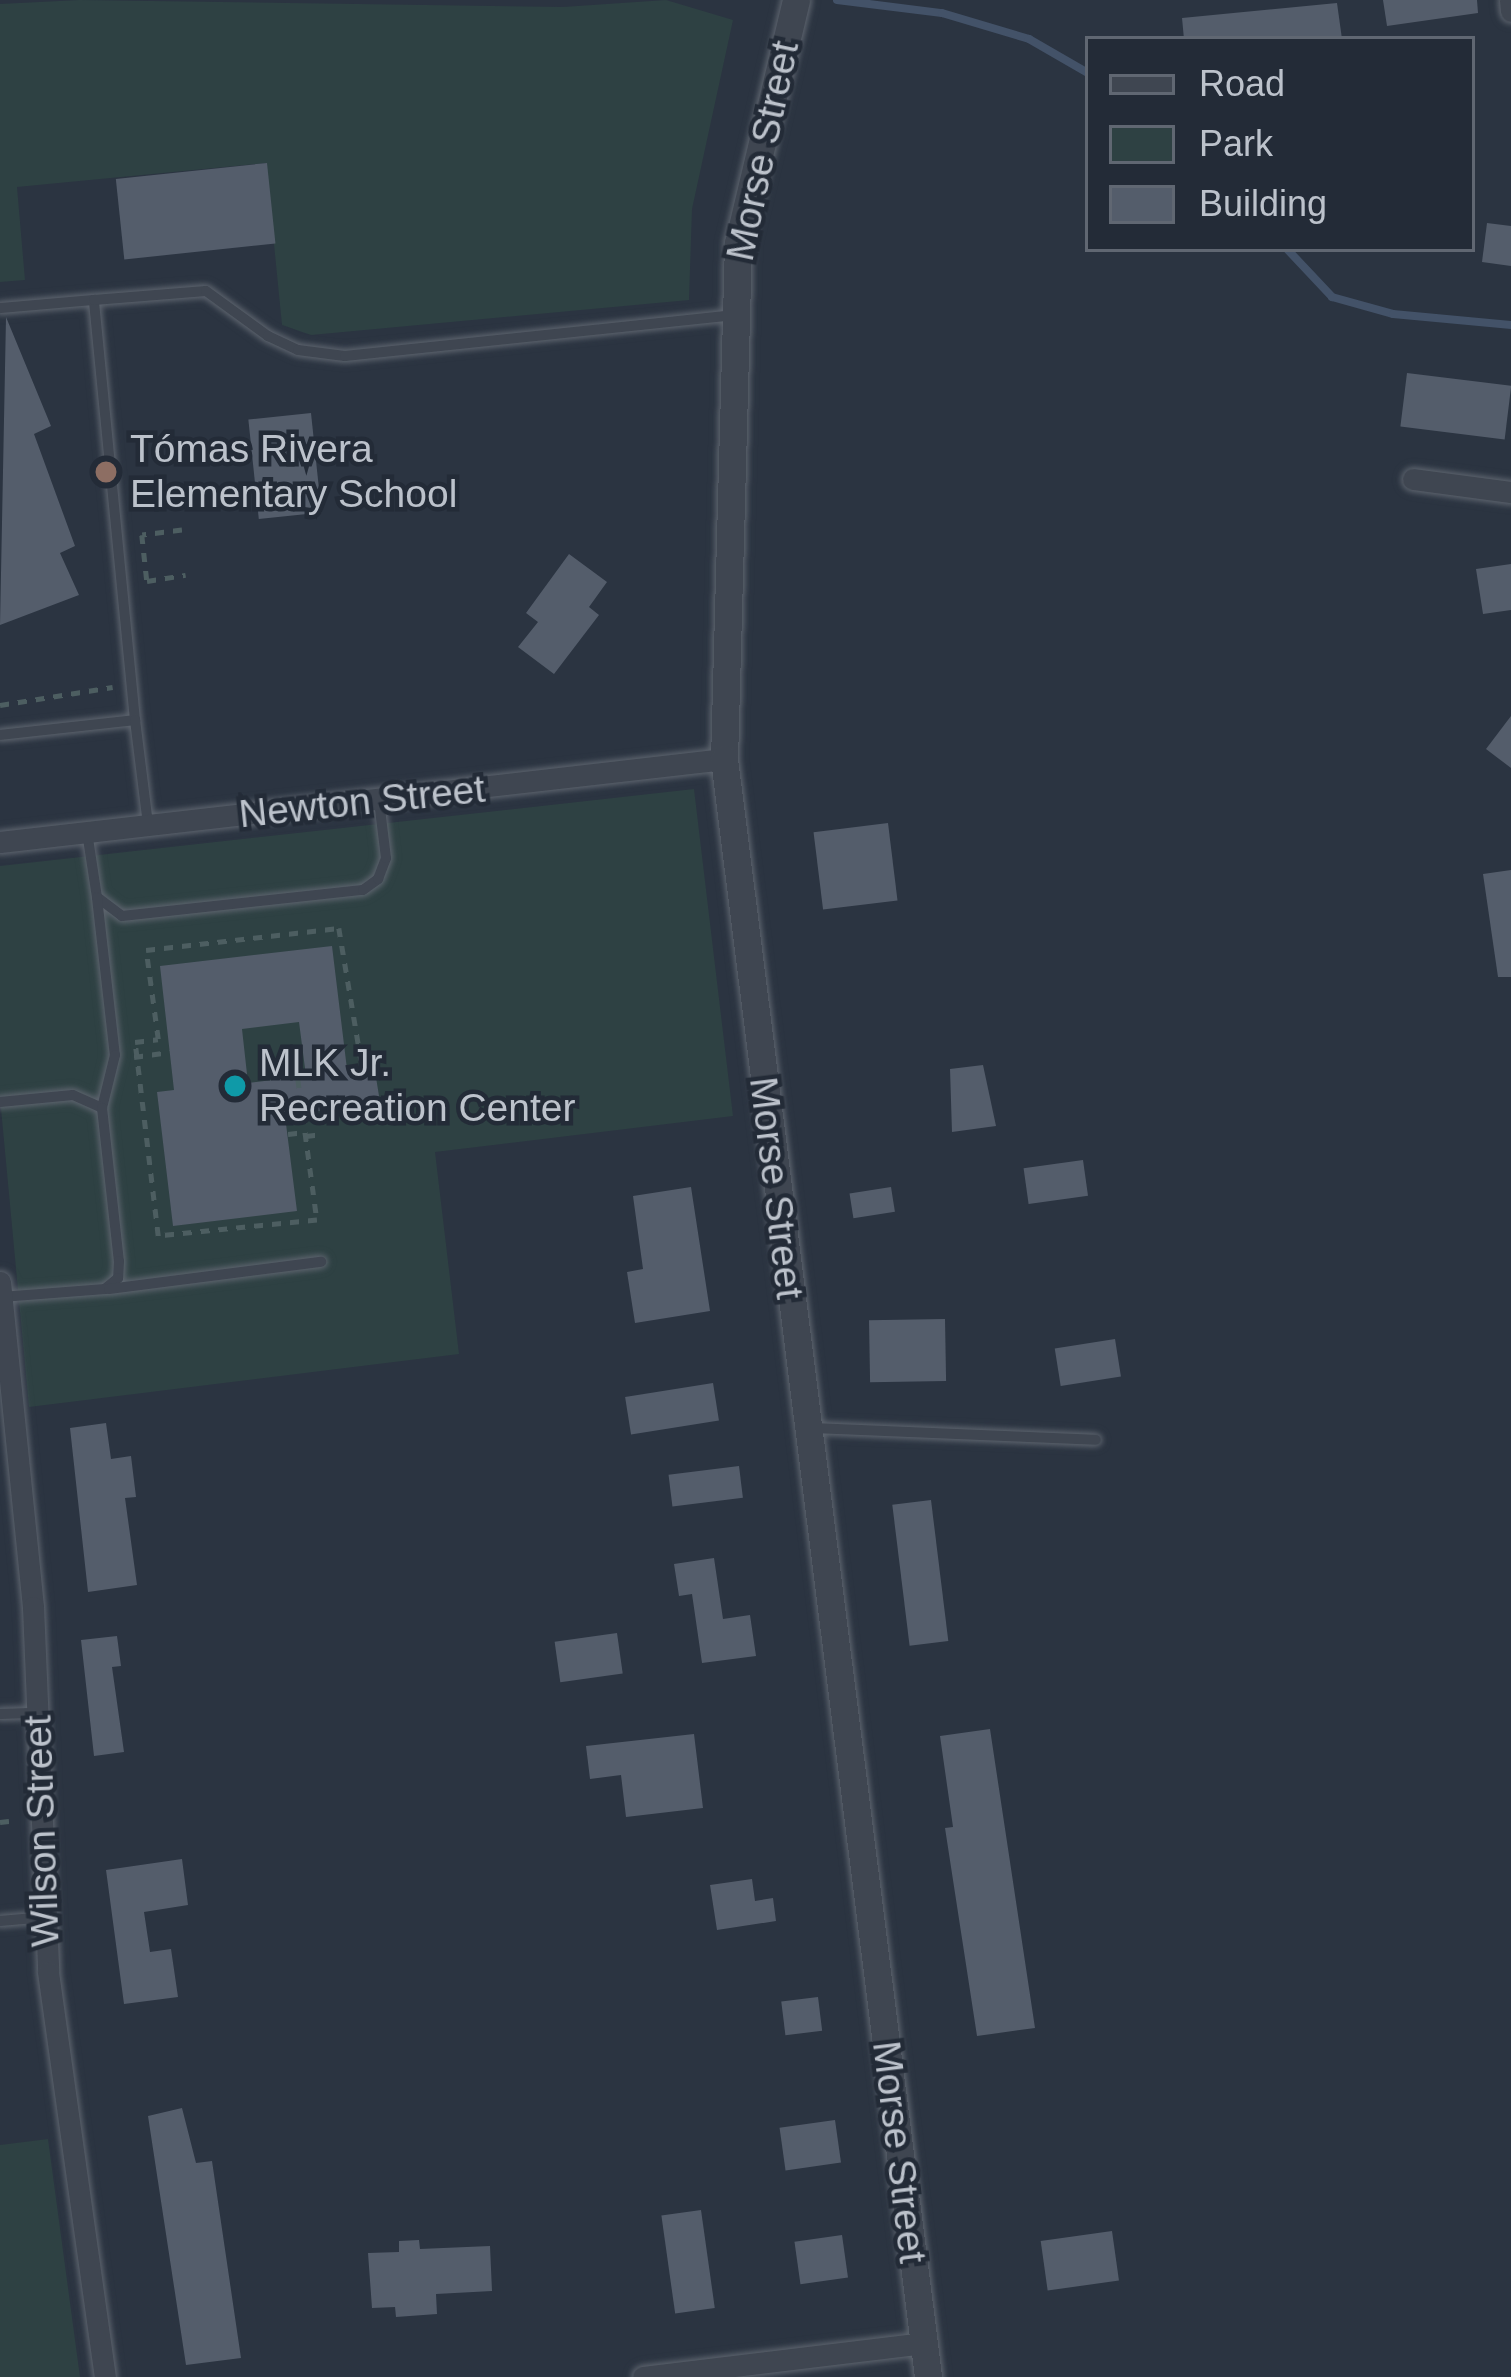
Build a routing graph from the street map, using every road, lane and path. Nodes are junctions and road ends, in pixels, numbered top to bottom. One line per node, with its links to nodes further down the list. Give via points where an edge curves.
1 (796, 0): 6 (street, Morse Street, via 737,243)
2 (1510, 0): 3 (street)
3 (1511, 11)
4 (94, 300): 5 (lane); 6 (lane, via 206,291 283,343 345,356); 13 (lane)
5 (0, 308)
6 (735, 315): 15 (street, Morse Street)
7 (1413, 479): 8 (street)
8 (1511, 492)
9 (182, 530): 10 (path, via 142,535 147,580)
10 (186, 575)
11 (112, 663): 12 (path, via 115,686)
12 (0, 705)
13 (135, 720): 14 (lane); 17 (lane)
14 (0, 735)
15 (724, 759): 16 (street, Newton Street); 35 (street, Morse Street)
16 (379, 801): 17 (street, Newton Street); 20 (lane, via 386,858 363,890 122,916)
17 (148, 825): 18 (street, Newton Street)
18 (87, 832): 19 (street, Newton Street); 20 (lane)
19 (0, 842)
20 (97, 897): 26 (lane, via 116,1055)
21 (170, 1052): 22 (path)
22 (135, 1057): 23 (path, via 135,1042 158,1040 146,950 339,928); 28 (path, via 158,1236 317,1220)
23 (361, 1060)
24 (298, 1078): 28 (path)
25 (0, 1102): 26 (lane, via 73,1095)
26 (102, 1108): 32 (lane, via 118,1261 118,1279)
27 (288, 1134): 28 (path)
28 (306, 1134): 29 (path)
29 (323, 1134)
30 (321, 1262): 32 (lane)
31 (0, 1282): 33 (street, Wilson Street)
32 (105, 1289): 33 (lane)
33 (2, 1297): 34 (street, Wilson Street)
34 (3, 1335): 37 (street, Wilson Street)
35 (806, 1429): 36 (lane); 43 (street, Morse Street)
36 (1096, 1440)
37 (37, 1713): 38 (lane); 41 (street, Wilson Street)
38 (0, 1714)
39 (9, 1821): 40 (path)
40 (0, 1822)
41 (46, 1917): 42 (lane); 45 (street, Wilson Street)
42 (0, 1921)
43 (924, 2343): 44 (street); 47 (street, Morse Street)
44 (802, 2368): 46 (street)
45 (105, 2377)
46 (643, 2377)
47 (928, 2377)

